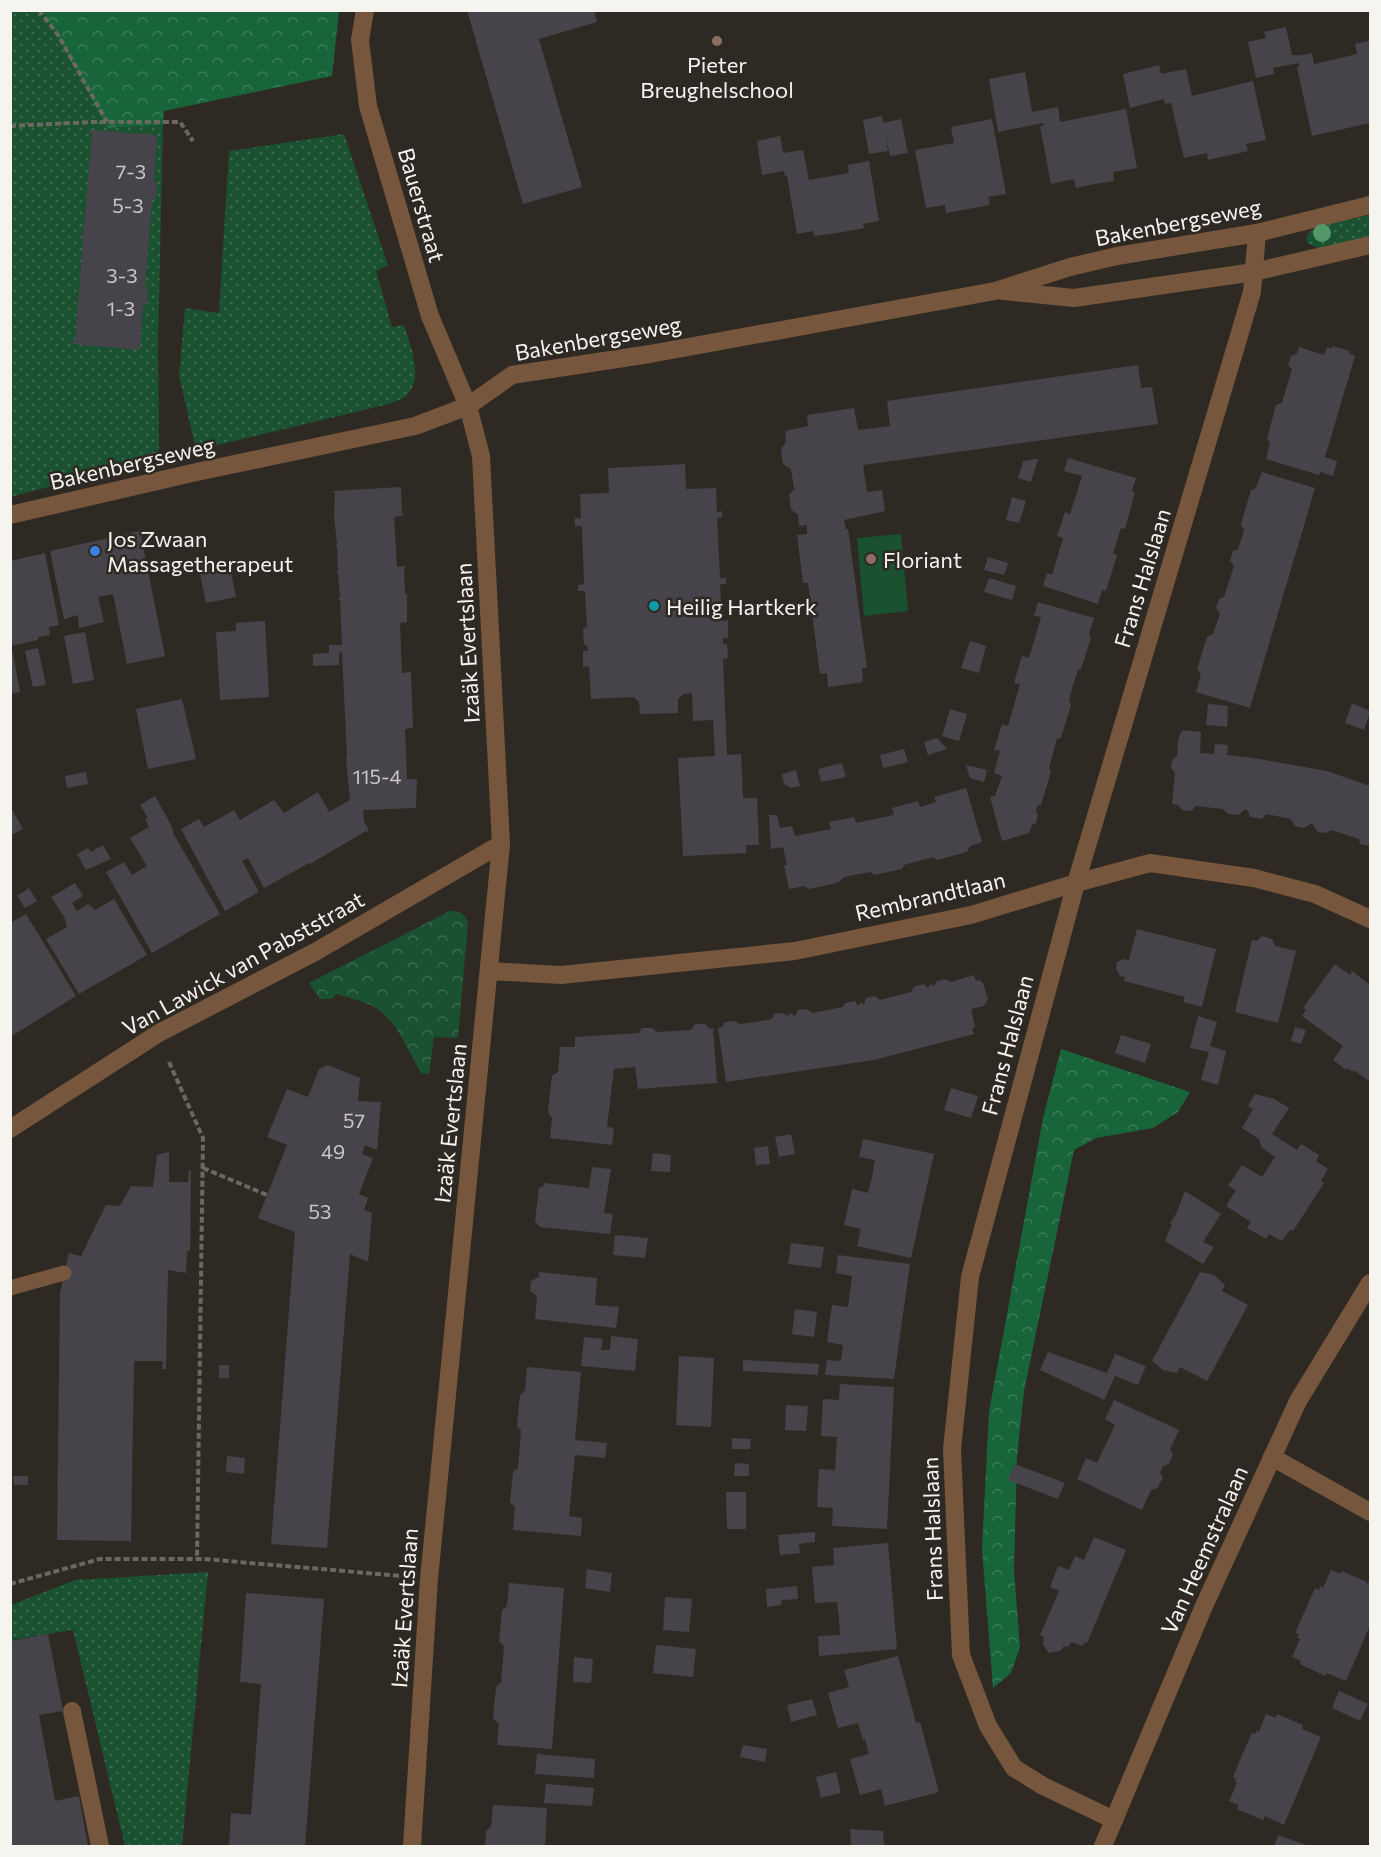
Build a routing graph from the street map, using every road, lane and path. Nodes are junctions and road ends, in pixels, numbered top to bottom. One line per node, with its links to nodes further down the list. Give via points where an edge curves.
1 (39, 10): 3 (path, via 58,35)
2 (364, 10): 11 (street, Bauerstraat, via 360,39 368,106 430,316)
3 (108, 122): 4 (path); 5 (path, via 180,122)
4 (10, 126)
5 (193, 141)
6 (1371, 205): 7 (street, Bakenbergseweg)
7 (1257, 233): 9 (street, Frans Halslaan); 10 (street, Bakenbergseweg, via 1117,256)
8 (1371, 245): 9 (street, Bakenbergseweg)
9 (1254, 272): 10 (street, Bakenbergseweg, via 1074,298); 14 (street, Frans Halslaan, via 1252,292)
10 (995, 291): 11 (street, Bakenbergseweg, via 512,375)
11 (468, 406): 12 (street, Bakenbergseweg, via 415,426); 13 (street, Izaäk Evertslaan, via 481,456)
12 (10, 514)
13 (501, 844): 16 (street, Izaäk Evertslaan); 17 (street, Van Lawick van Pabststraat, via 315,952)
14 (1076, 883): 15 (street, Rembrandtlaan, via 1150,863 1254,878 1315,894); 16 (street, Rembrandtlaan, via 971,915 795,951 561,975); 30 (street, Frans Halslaan, via 970,1277 952,1449 961,1655 988,1726 1014,1768)
15 (1371, 920)
16 (489, 971): 27 (street, Izaäk Evertslaan)
17 (159, 1033): 18 (street, Van Lawick van Pabststraat); 19 (path, via 203,1138)
18 (10, 1129)
19 (203, 1168): 20 (path); 26 (path)
20 (267, 1195)
21 (64, 1273): 23 (lane)
22 (1371, 1283): 24 (street, Van Heemstralaan, via 1299,1401)
23 (10, 1288)
24 (1272, 1457): 25 (street); 30 (street, Van Heemstralaan)
25 (1371, 1512)
26 (197, 1558): 27 (path); 28 (path, via 100,1559)
27 (429, 1579): 32 (street, Izaäk Evertslaan)
28 (10, 1584)
29 (72, 1711): 31 (street)
30 (1114, 1820): 33 (street, Van Heemstralaan)
31 (100, 1846)
32 (412, 1846)
33 (1103, 1846)

